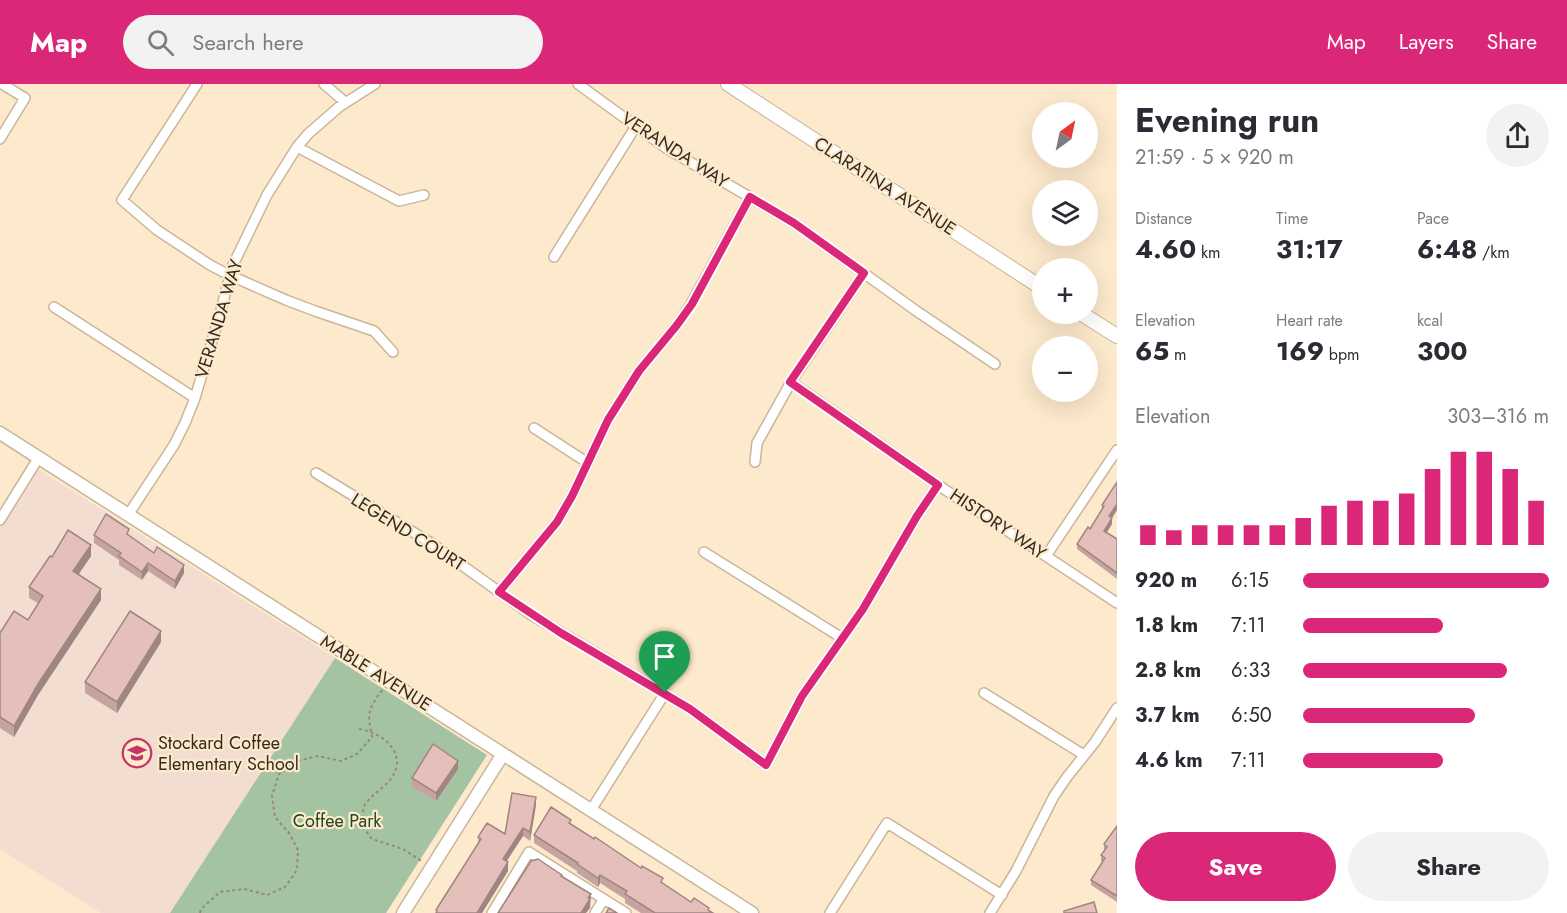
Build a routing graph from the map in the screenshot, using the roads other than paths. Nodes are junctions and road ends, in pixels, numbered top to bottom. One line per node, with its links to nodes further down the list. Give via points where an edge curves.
1 (2, 84): 9 (street, via 25,98)
2 (197, 84): 15 (street, via 122,200 182,248)
3 (324, 84): 7 (street)
4 (375, 84): 7 (street, VERANDA WAY)
5 (578, 84): 8 (street, VERANDA WAY)
6 (728, 84): 16 (main road, CLARATINA AVENUE)
7 (345, 102): 10 (street, VERANDA WAY)
8 (636, 126): 12 (street, VERANDA WAY); 13 (street)
9 (0, 139)
10 (297, 147): 11 (street, via 399,201); 15 (street, VERANDA WAY, via 246,235)
11 (424, 195)
12 (750, 197): 14 (street, VERANDA WAY); 29 (street, via 692,304 623,395)
13 (554, 257)
14 (864, 273): 21 (street, VERANDA WAY); 22 (street)
15 (230, 275): 20 (street, via 374,331); 23 (street, VERANDA WAY)
16 (1032, 282)
17 (54, 307): 23 (street)
18 (1098, 324): 19 (main road)
19 (1117, 336)
20 (393, 352)
21 (995, 364)
22 (790, 382): 28 (street, via 757,443); 31 (street, HISTORY WAY)
23 (195, 398): 32 (street, VERANDA WAY, via 174,445)
24 (534, 428): 29 (street)
25 (0, 433): 27 (street, MABLE AVENUE)
26 (1117, 450): 35 (street)
27 (39, 458): 32 (street, MABLE AVENUE); 33 (street)
28 (755, 462)
29 (588, 463): 36 (street, via 557,522)
30 (316, 474): 36 (street, LEGEND COURT, via 431,543)
31 (938, 485): 35 (street, HISTORY WAY); 38 (street)
32 (128, 515): 42 (street, MABLE AVENUE)
33 (0, 520)
34 (704, 552): 38 (street)
35 (1046, 556): 37 (street, HISTORY WAY)
36 (499, 592): 39 (street, LEGEND COURT)
37 (1117, 603)
38 (842, 638): 39 (street, LEGEND COURT, via 802,696 766,765)
39 (665, 693): 44 (street)
40 (984, 693): 43 (street)
41 (1117, 708): 43 (street)
42 (503, 754): 44 (street, MABLE AVENUE); 47 (street)
43 (1084, 755): 45 (street, via 1054,796)
44 (591, 810): 51 (street, MABLE AVENUE)
45 (1002, 895): 52 (street, via 886,823); 53 (street)
46 (604, 899): 48 (street, via 530,852); 49 (street); 50 (street)
47 (403, 913)
48 (492, 913)
49 (596, 913)
50 (626, 913)
51 (752, 913)
52 (830, 913)
53 (990, 913)

